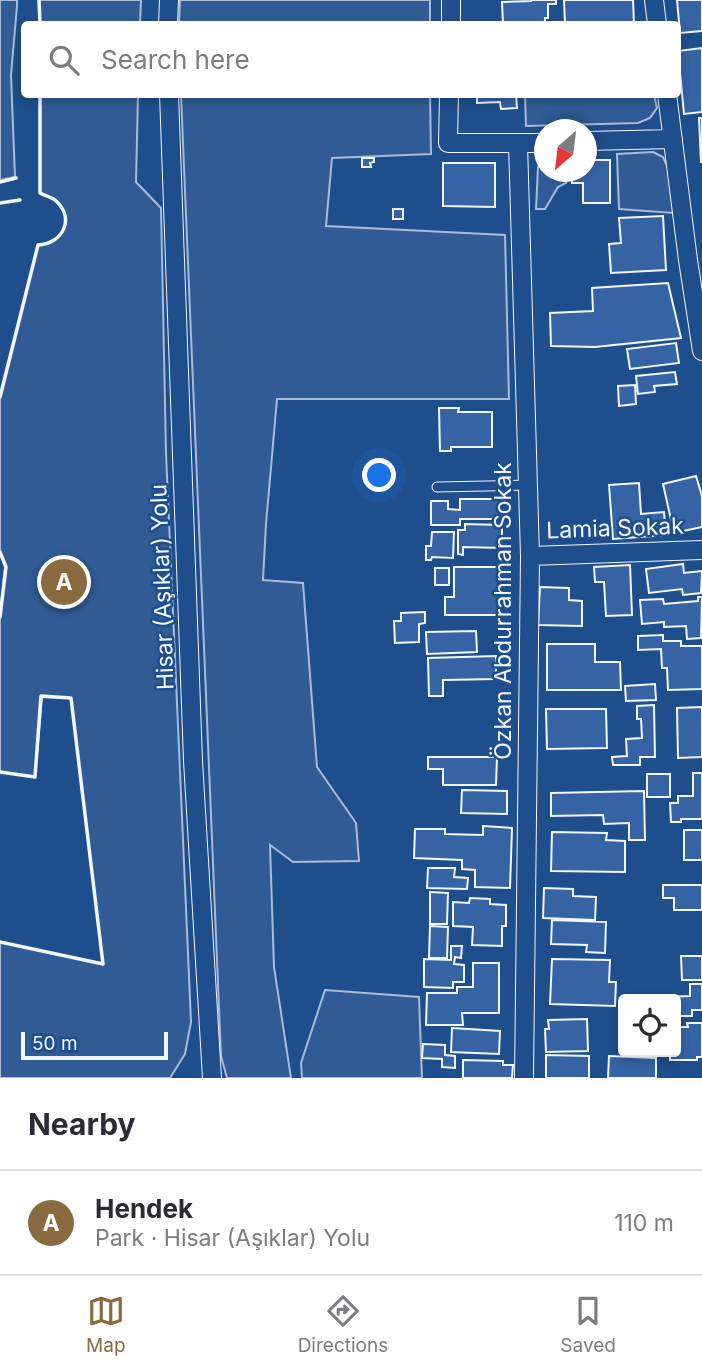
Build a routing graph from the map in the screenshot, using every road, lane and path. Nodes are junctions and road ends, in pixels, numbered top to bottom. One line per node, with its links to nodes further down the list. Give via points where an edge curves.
1 (169, 0): 4 (street)
2 (451, 0): 5 (street)
3 (654, 0): 6 (street)
4 (168, 21)
5 (451, 21)
6 (657, 21)
7 (169, 98): 20 (street, Hisar (Aşıklar) Yolu, via 193,761)
8 (449, 98): 12 (street, via 448,143)
9 (668, 98): 10 (street)
10 (673, 139): 11 (street); 14 (street)
11 (597, 141)
12 (518, 143): 13 (street); 16 (street, Özkan Abdurrahman Sokak)
13 (534, 143)
14 (695, 260): 15 (street)
15 (702, 351)
16 (529, 485): 17 (lane); 19 (street, Özkan Abdurrahman Sokak)
17 (437, 487)
18 (702, 550): 19 (street, Lamia Sokak)
19 (530, 556): 21 (street, Özkan Abdurrahman Sokak)
20 (212, 1078)
21 (524, 1078)

